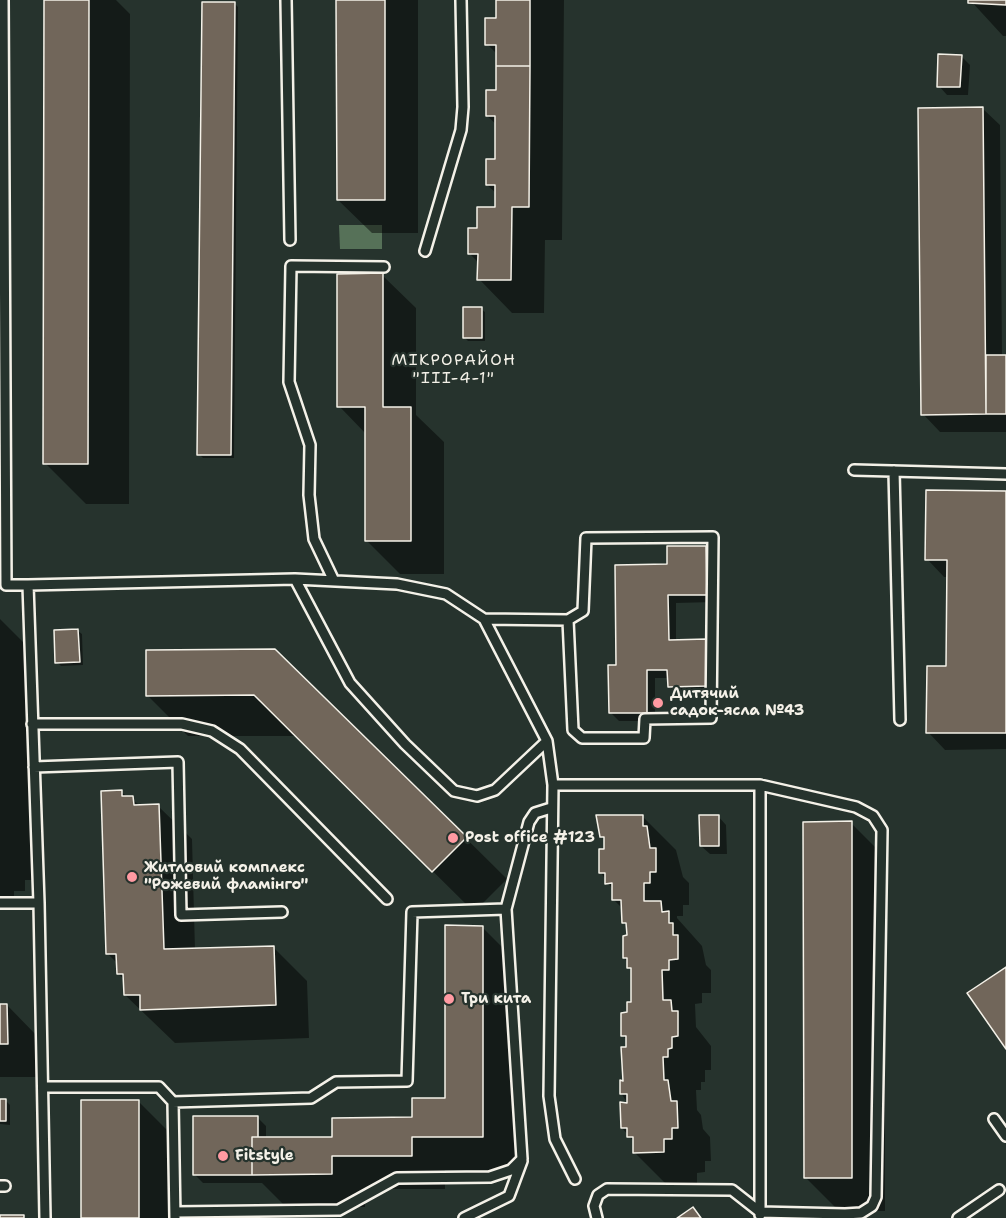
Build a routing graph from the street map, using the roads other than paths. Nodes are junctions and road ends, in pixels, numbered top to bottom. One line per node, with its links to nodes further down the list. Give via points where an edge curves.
1 (3, 0): 4 (lane)
2 (286, 0): 5 (lane)
3 (461, 0): 6 (lane, via 461,130)
4 (2, 131): 13 (lane)
5 (290, 240)
6 (425, 251)
7 (384, 267): 12 (lane, via 291,266 289,382 310,445 309,495 314,539)
8 (854, 470): 9 (lane)
9 (894, 471): 10 (lane); 17 (lane)
10 (1006, 474)
11 (296, 579): 12 (lane); 14 (lane); 19 (lane, via 350,683 454,791 477,796 495,790)
12 (334, 581): 15 (lane, via 429,589 446,594)
13 (3, 585): 14 (lane)
14 (28, 585): 18 (lane)
15 (484, 619): 16 (lane); 19 (lane)
16 (568, 620): 16 (lane, via 573,730 582,738 644,738 645,719 711,718 713,537 585,538 583,611)
17 (900, 720)
18 (32, 724): 20 (lane); 24 (lane, via 182,724 212,731 240,749)
19 (547, 741): 21 (lane)
20 (34, 767): 26 (lane); 28 (lane, via 178,762 181,915)
21 (553, 785): 22 (lane); 23 (lane)
22 (760, 785): 37 (lane); 38 (lane, via 856,807 873,816 882,830 876,1197)
23 (551, 808): 27 (lane, via 536,813 529,822); 34 (lane, via 549,1096 555,1139)
24 (387, 898)
25 (0, 903): 26 (lane)
26 (39, 903): 29 (lane)
27 (506, 909): 30 (lane, via 412,912 407,1082 336,1082 311,1098); 33 (lane)
28 (282, 912)
29 (43, 1087): 30 (lane, via 159,1087); 39 (lane)
30 (173, 1102): 36 (lane)
31 (994, 1119): 32 (lane)
32 (1006, 1136)
33 (522, 1160): 36 (lane, via 511,1170 490,1177 397,1178 339,1210); 40 (lane, via 508,1196)
34 (575, 1179)
35 (999, 1190): 42 (lane)
36 (175, 1215)
37 (760, 1215): 38 (lane); 41 (lane, via 732,1190 607,1189 598,1195 594,1206)
38 (862, 1215)
39 (45, 1218)
40 (464, 1218)
41 (597, 1218)
42 (958, 1218)

